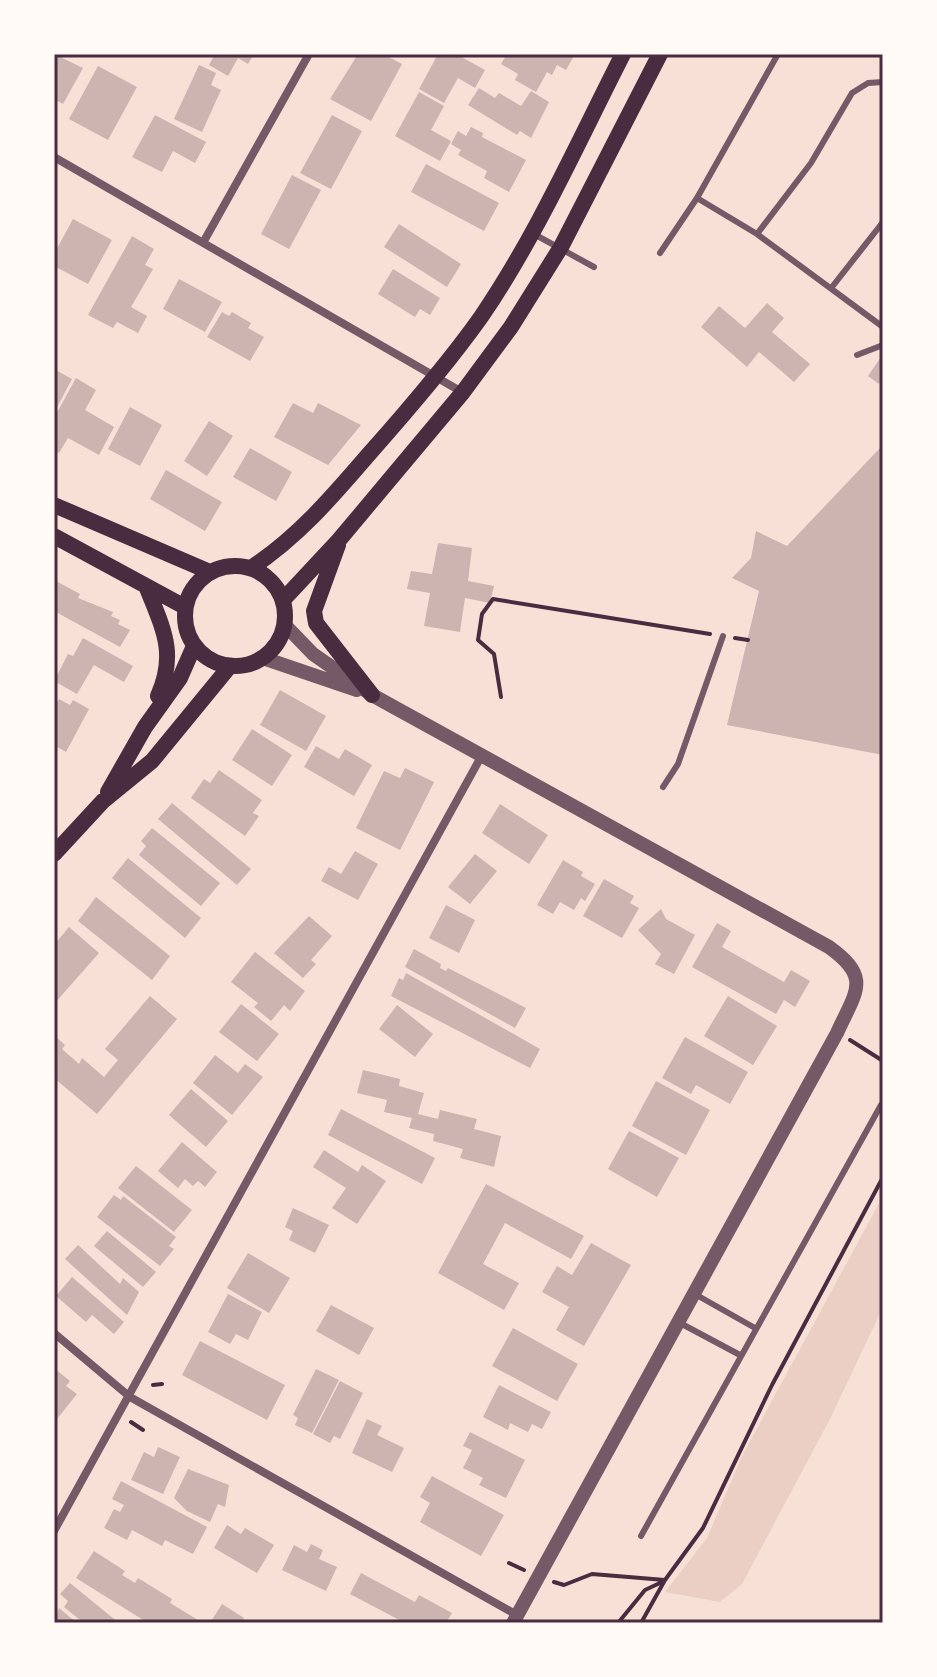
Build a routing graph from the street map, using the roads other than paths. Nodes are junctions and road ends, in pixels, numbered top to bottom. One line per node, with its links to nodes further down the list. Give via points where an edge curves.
1 (309, 54): 11 (street)
2 (623, 54): 9 (main road)
3 (660, 54): 12 (main road)
4 (778, 54): 7 (lane)
5 (883, 82): 10 (lane, via 868,83 852,93 811,163)
6 (54, 157): 11 (street)
7 (697, 198): 10 (lane); 13 (lane)
8 (883, 222): 15 (lane)
9 (532, 233): 12 (lane); 19 (main road, via 481,316)
10 (757, 234): 15 (lane)
11 (204, 241): 19 (street)
12 (561, 247): 14 (lane); 20 (main road)
13 (660, 253)
14 (594, 267)
15 (832, 287): 16 (lane)
16 (883, 327)
17 (883, 345): 18 (lane)
18 (857, 355)
19 (437, 374): 20 (street); 24 (main road, via 308,524)
20 (463, 392): 23 (main road)
21 (54, 505): 25 (main road)
22 (54, 536): 26 (main road)
23 (339, 540): 27 (main road); 34 (main road, via 316,602 316,623)
24 (251, 568): 25 (main road, via 228,566); 27 (main road, via 268,578)
25 (210, 572): 28 (main road, via 199,580)
26 (147, 588): 28 (main road); 35 (main road, via 169,647 166,677)
27 (283, 600): 29 (main road)
28 (185, 607): 31 (main road)
29 (285, 625): 32 (main road); 34 (street, via 313,654)
30 (723, 636): 37 (lane, via 678,764)
31 (194, 646): 33 (main road, via 207,658); 35 (main road, via 180,678)
32 (263, 658): 33 (main road); 34 (street)
33 (230, 666): 38 (main road, via 152,761)
34 (372, 695): 36 (street)
35 (145, 727): 38 (main road)
36 (482, 755): 41 (street, via 829,947 857,974 855,993 837,1033); 46 (street)
37 (663, 787)
38 (103, 801): 39 (main road)
39 (54, 854)
40 (881, 1105): 43 (lane)
41 (693, 1293): 42 (street); 43 (lane)
42 (677, 1321): 45 (lane); 49 (street)
43 (755, 1328): 45 (lane)
44 (54, 1333): 46 (street)
45 (740, 1355): 48 (lane)
46 (130, 1397): 47 (street); 49 (street)
47 (54, 1531)
48 (641, 1536)
49 (515, 1619)

